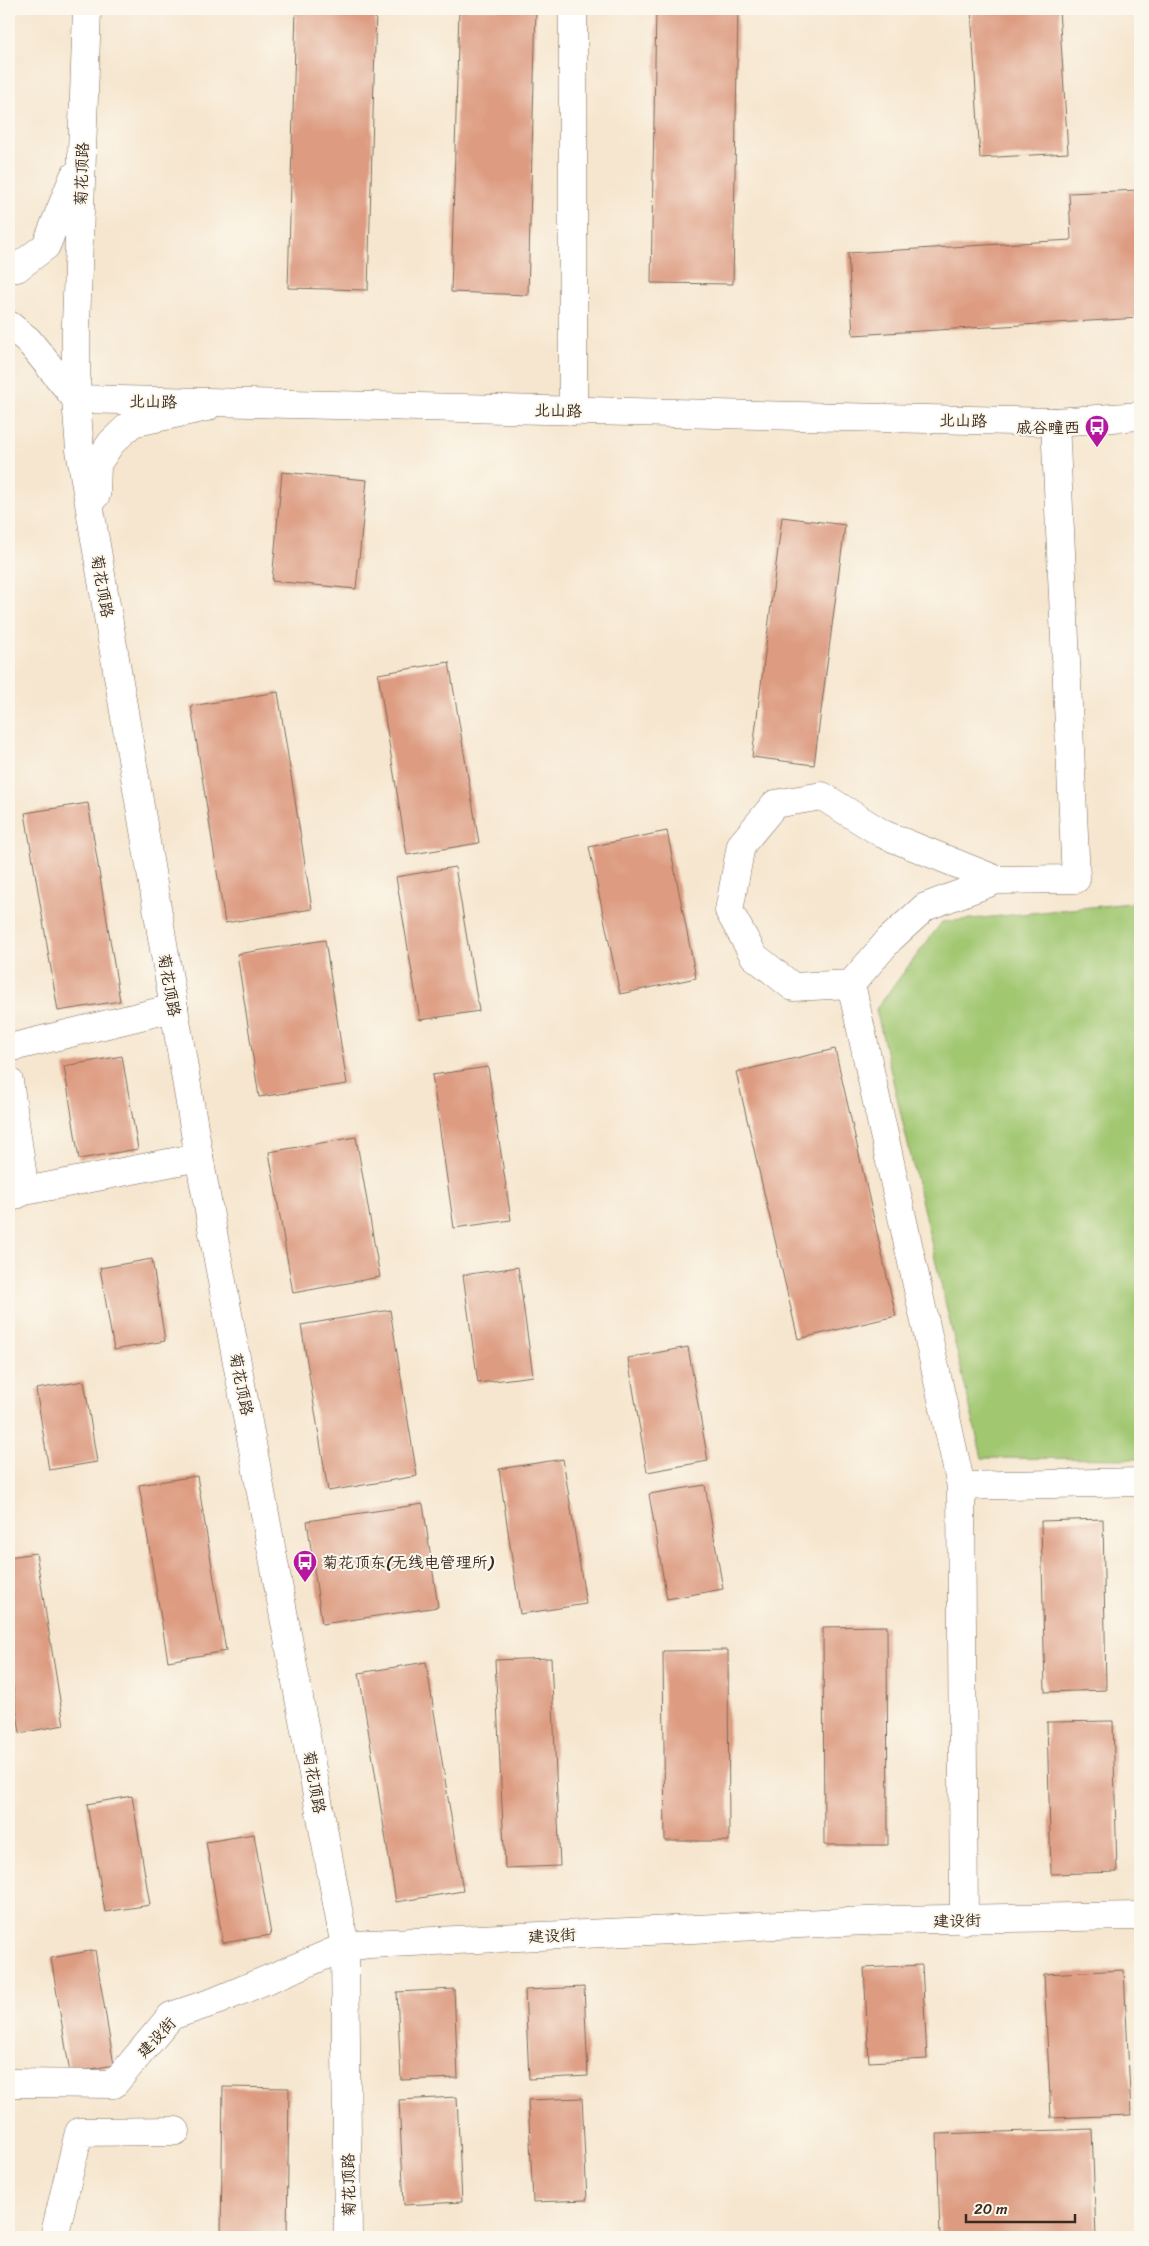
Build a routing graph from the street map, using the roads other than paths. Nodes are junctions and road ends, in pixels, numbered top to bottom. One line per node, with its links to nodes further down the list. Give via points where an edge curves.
1 (87, 9): 3 (street, 菊花顶路)
2 (573, 9): 8 (street)
3 (82, 158): 4 (street, via 46,246 17,268); 6 (street, 菊花顶路)
4 (9, 269)
5 (9, 325): 6 (street, via 28,340)
6 (76, 399): 7 (street, 北山路); 11 (street, 菊花顶路, via 80,450)
7 (226, 402): 8 (street, 北山路); 11 (street, via 132,423 111,443 97,464)
8 (573, 411): 10 (street, 北山路)
9 (1140, 416): 10 (street, 北山路)
10 (1055, 422): 12 (street, via 1076,879)
11 (94, 534): 14 (street, 菊花顶路)
12 (997, 880): 13 (street, via 925,907 890,939); 13 (street, via 883,834 822,796 775,804 741,845 729,911 754,956 793,987)
13 (851, 984): 20 (street)
14 (174, 1008): 15 (street); 17 (street, 菊花顶路)
15 (9, 1048)
16 (9, 1081): 18 (street)
17 (199, 1157): 18 (street); 23 (street, 菊花顶路)
18 (17, 1195)
19 (1140, 1482): 20 (street)
20 (961, 1486): 22 (street)
21 (1140, 1916): 22 (street, 建设街)
22 (964, 1920): 23 (street, 建设街, via 878,1921)
23 (345, 1947): 24 (street, 建设街, via 216,2001 171,2016 114,2084); 27 (street, 菊花顶路)
24 (9, 2083)
25 (176, 2131): 26 (street, via 79,2132)
26 (54, 2237)
27 (348, 2237)

